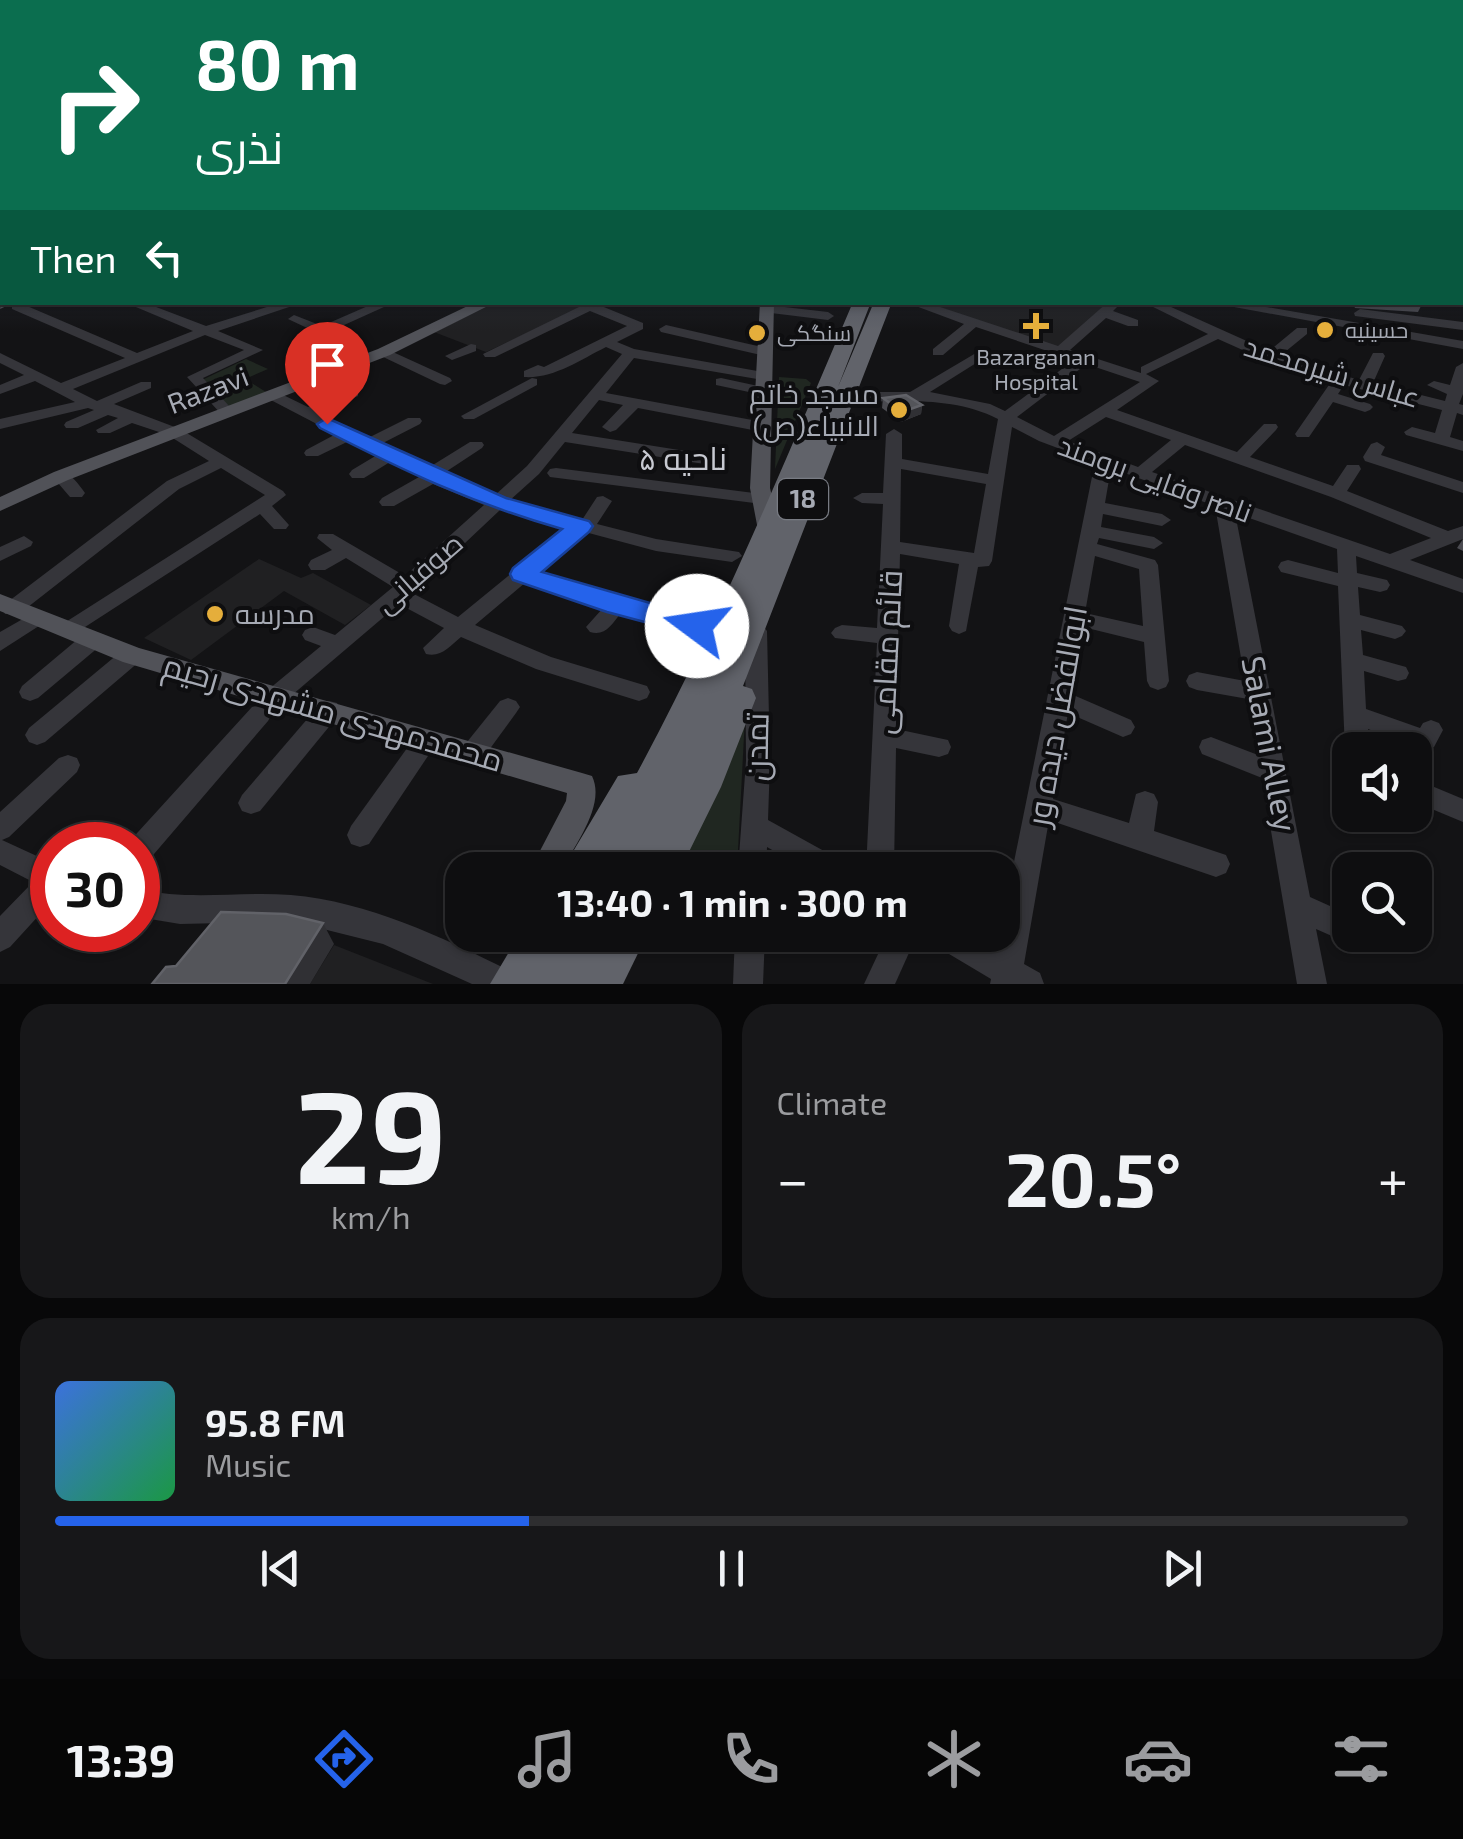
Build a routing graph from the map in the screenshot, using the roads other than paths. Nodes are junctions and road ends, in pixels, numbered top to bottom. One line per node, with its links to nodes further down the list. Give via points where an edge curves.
1 (10, 305): 16 (street)
2 (138, 305): 27 (street)
3 (288, 305): 27 (street)
4 (382, 305): 18 (street, via 322,330)
5 (481, 305): 42 (main road, Razavi)
6 (583, 305): 46 (street)
7 (587, 305): 35 (street, via 638,326)
8 (871, 305): 74 (highway, 18, via 867,362); 136 (highway, 18)
9 (920, 305): 20 (street)
10 (1156, 305): 28 (street, عباس شیرمحمد)
11 (1203, 305): 28 (street)
12 (1224, 305): 25 (street)
13 (767, 306): 17 (street); 43 (main road)
14 (1110, 308): 21 (street); 24 (street)
15 (1360, 313): 19 (street)
16 (41, 316): 22 (street); 36 (street)
17 (828, 316)
18 (294, 318)
19 (1423, 320): 23 (street); 34 (street)
20 (973, 323): 31 (street); 44 (street)
21 (1134, 323)
22 (14, 326)
23 (1463, 326)
24 (1088, 327): 29 (street); 41 (street)
25 (1307, 328): 32 (street); 50 (street)
26 (666, 329): 30 (street)
27 (207, 330): 51 (street); 81 (street, via 256,350 194,377)
28 (1214, 332): 50 (street, عباس شیرمحمد); 59 (street)
29 (1104, 333)
30 (690, 334): 43 (street); 47 (street)
31 (1009, 334): 40 (street); 41 (street)
32 (1387, 334): 34 (street); 67 (street)
33 (120, 337): 36 (street)
34 (1431, 340): 37 (street)
35 (606, 342): 45 (street); 84 (street, via 544,372 538,369)
36 (103, 344): 39 (street); 51 (street)
37 (1463, 345)
38 (471, 348): 48 (street)
39 (84, 351)
40 (992, 351)
41 (1060, 351): 59 (street)
42 (384, 352): 56 (street); 72 (main road, Razavi)
43 (764, 352): 64 (main road)
44 (938, 352)
45 (631, 353): 64 (street); 71 (street, صوفیانی)
46 (490, 354)
47 (674, 354)
48 (452, 356)
49 (976, 357): 75 (street)
50 (1270, 357): 57 (street, عباس شیرمحمد)
51 (137, 358): 68 (street)
52 (1334, 363): 57 (street)
53 (5, 364): 60 (street)
54 (1075, 366): 85 (street)
55 (1463, 366): 77 (street)
56 (415, 367): 58 (street); 63 (street)
57 (1319, 374): 62 (street, عباس شیرمحمد)
58 (396, 375)
59 (1149, 375): 80 (street)
60 (35, 376): 68 (street); 69 (street)
61 (696, 377): 64 (street)
62 (1340, 380): 67 (street, عباس شیرمحمد); 73 (street)
63 (445, 381)
64 (763, 384): 90 (main road)
65 (146, 385): 78 (street)
66 (1434, 385): 77 (street)
67 (1364, 386): 77 (street, عباس شیرمحمد)
68 (61, 388): 78 (street)
69 (0, 390)
70 (352, 392): 82 (street)
71 (596, 395): 76 (street); 98 (street, صوفیانی)
72 (272, 396): 81 (main road, Razavi); 82 (street)
73 (1330, 396): 79 (street); 97 (street)
74 (844, 397): 75 (street, ناصر وفایی برومند); 159 (highway, 18)
75 (913, 398): 85 (street, ناصر وفایی برومند, via 940,398)
76 (635, 402): 89 (street); 90 (street)
77 (1458, 403): 100 (street)
78 (99, 405): 83 (street); 87 (street); 88 (street)
79 (1365, 407)
80 (1106, 411): 99 (street); 101 (street)
81 (227, 412): 93 (main road, Razavi)
82 (306, 414): 95 (street)
83 (136, 416): 92 (street); 93 (street)
84 (469, 416)
85 (1006, 418): 101 (street, ناصر وفایی برومند); 118 (street)
86 (414, 421): 102 (street)
87 (0, 424)
88 (72, 425)
89 (610, 427)
90 (763, 427): 124 (main road)
91 (1270, 427): 108 (street)
92 (104, 430)
93 (174, 432): 111 (street); 117 (main road, Razavi)
94 (1412, 432): 100 (street)
95 (348, 434): 102 (street); 106 (street)
96 (894, 434): 112 (street, قائم مقامی)
97 (1303, 434)
98 (560, 436): 110 (street); 129 (street, صوفیانی)
99 (1183, 438): 108 (street); 119 (street)
100 (1441, 440): 105 (street)
101 (1055, 442): 109 (street, ناصر وفایی برومند)
102 (369, 444): 107 (street)
103 (476, 445): 116 (street)
104 (1377, 446): 120 (street, via 1371,457)
105 (1463, 446)
106 (312, 453)
107 (390, 455): 115 (street); 116 (street)
108 (1239, 458): 122 (street)
109 (1104, 460): 119 (street, ناصر وفایی برومند); 135 (street, ابوالفضل دیده ور)
110 (717, 461)
111 (220, 462): 131 (street, via 276,493); 156 (street, via 158,496)
112 (893, 463): 118 (street); 125 (street, قائم مقامی)
113 (1353, 469): 122 (street)
114 (556, 473): 124 (street)
115 (358, 474)
116 (432, 475): 126 (street); 129 (street)
117 (61, 476): 121 (street); 128 (main road, Razavi)
118 (996, 481): 146 (street, via 982,561)
119 (1152, 484): 130 (street, ناصر وفایی برومند)
120 (1463, 488)
121 (76, 493)
122 (1337, 494): 137 (street)
123 (862, 498): 125 (street)
124 (762, 499): 136 (main road)
125 (893, 499): 141 (street, قائم مقامی)
126 (388, 502)
127 (603, 502): 134 (street)
128 (0, 504)
129 (498, 504): 134 (street); 154 (street, صوفیانی)
130 (1224, 504): 142 (street, ناصر وفایی برومند); 180 (street, Salami Alley)
131 (263, 507): 133 (street); 166 (street)
132 (1162, 520): 135 (street)
133 (280, 525)
134 (583, 527): 145 (street); 150 (street)
135 (1092, 528): 140 (street); 157 (street, ابوالفضل دیده ور); 169 (street, via 1148,565)
136 (769, 530): 181 (highway, 18)
137 (1454, 534): 147 (street)
138 (326, 538): 143 (street)
139 (24, 542): 144 (street)
140 (1154, 543)
141 (892, 547): 146 (street); 168 (street, قائم مقامی)
142 (1346, 548): 147 (street, ناصر وفایی برومند); 151 (street)
143 (346, 550): 148 (street); 154 (street)
144 (0, 555)
145 (732, 556)
146 (969, 559): 161 (street)
147 (1388, 562): 153 (street, ناصر وفایی برومند)
148 (318, 564)
149 (1288, 567): 151 (street)
150 (522, 574): 155 (street); 163 (street, via 476,602)
151 (1348, 580): 152 (street); 158 (street)
152 (1380, 585)
153 (1463, 586)
154 (402, 590): 163 (street); 171 (street, صوفیانی)
155 (617, 606): 160 (street); 162 (street)
156 (10, 608): 166 (main road, محمدمهدی مشهدی رحیم); 170 (street)
157 (1075, 618): 169 (street); 182 (street, ابوالفضل دیده ور)
158 (1352, 620): 164 (street); 174 (street)
159 (756, 624): 181 (highway, 18); 203 (street, تمدن); 213 (highway, via 743,689)
160 (697, 626)
161 (959, 626)
162 (597, 627)
163 (459, 628): 172 (street); 179 (street, via 566,674)
164 (1394, 631)
165 (842, 633): 168 (street)
166 (80, 635): 173 (main road, محمدمهدی مشهدی رحیم); 178 (street)
167 (313, 635): 171 (street)
168 (888, 636): 191 (street, قائم مقامی)
169 (1156, 637): 176 (street)
170 (0, 644)
171 (337, 644): 183 (street, صوفیانی)
172 (434, 648)
173 (132, 655): 183 (main road, محمدمهدی مشهدی رحیم); 190 (street)
174 (1353, 660): 175 (street); 186 (street)
175 (1398, 673)
176 (1158, 681)
177 (1197, 681): 180 (street)
178 (30, 692)
179 (638, 692)
180 (1260, 692): 197 (street, Salami Alley)
181 (711, 693): 210 (highway, via 676,705); 211 (highway, 18); 212 (highway, 18)
182 (1060, 700): 187 (street); 201 (street, ابوالفضل دیده ور)
183 (269, 704): 185 (main road, محمدمهدی مشهدی رحیم); 204 (street, صوفیانی)
184 (508, 707): 195 (street)
185 (329, 710): 192 (main road, محمدمهدی مشهدی رحیم); 200 (street)
186 (1354, 715): 188 (street, via 1426,740); 189 (street)
187 (1123, 727)
188 (1431, 730)
189 (1355, 732)
190 (38, 735)
191 (883, 736): 194 (street); 216 (street, قائم مقامی)
192 (426, 740): 195 (main road, محمدمهدی مشهدی رحیم); 206 (street)
193 (1211, 746): 197 (street)
194 (940, 747)
195 (472, 754): 209 (main road, محمدمهدی مشهدی رحیم, via 582,785 581,802)
196 (68, 766): 205 (street)
197 (1274, 772): 220 (street, Salami Alley)
198 (1432, 797): 202 (street)
199 (1146, 802): 207 (street)
200 (251, 803)
201 (1040, 806): 207 (street); 232 (street, ابوالفضل دیده ور)
202 (1463, 811)
203 (754, 826): 214 (street, تمدن); 215 (street)
204 (160, 827)
205 (0, 829)
206 (360, 835)
207 (1140, 840): 217 (street)
208 (0, 852): 218 (street)
209 (555, 852)
210 (592, 852)
211 (617, 852)
212 (638, 852)
213 (669, 852)
214 (753, 852)
215 (800, 852)
216 (880, 852)
217 (1216, 864)
218 (30, 868)
219 (30, 904): 224 (street)
220 (1299, 906): 223 (street); 237 (street, Salami Alley)
221 (160, 910): 222 (street)
222 (231, 911): 225 (street); 231 (street, via 306,910)
223 (1332, 922)
224 (0, 937)
225 (206, 940)
226 (585, 952): 233 (highway)
227 (617, 952): 234 (highway)
228 (749, 952): 235 (street)
229 (894, 952): 236 (street)
230 (970, 952): 232 (street)
231 (525, 964)
232 (1014, 980)
233 (567, 984)
234 (600, 984)
235 (748, 984)
236 (878, 984)
237 (1312, 984)

